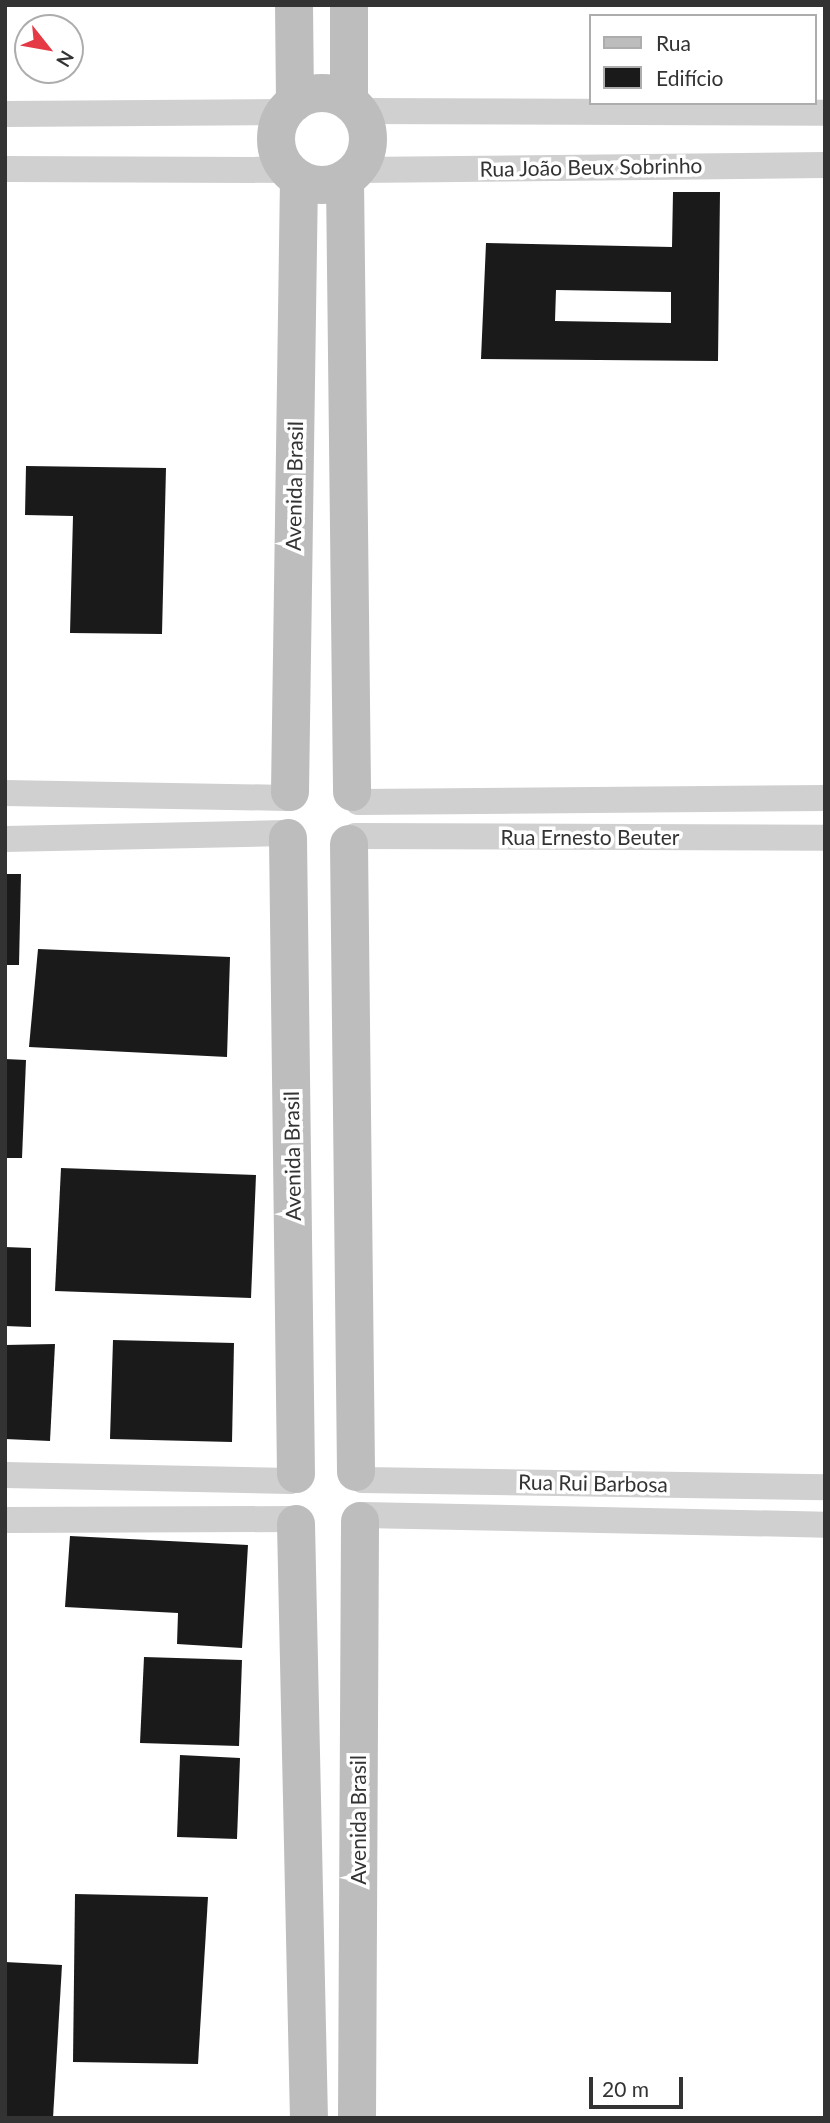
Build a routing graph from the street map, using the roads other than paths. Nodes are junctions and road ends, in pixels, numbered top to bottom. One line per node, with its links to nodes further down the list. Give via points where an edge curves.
1 (294, 5): 4 (main road)
2 (349, 5): 3 (main road)
3 (354, 106): 4 (main road, via 322,93); 5 (street); 10 (main road, via 369,140)
4 (290, 107): 6 (street); 9 (main road, via 275,141)
5 (825, 113)
6 (5, 114)
7 (825, 165): 10 (street, Rua João Beux Sobrinho)
8 (5, 169): 9 (street)
9 (293, 175): 10 (main road, via 314,185); 13 (main road, Avenida Brasil)
10 (351, 175): 14 (main road, Avenida Brasil)
11 (5, 793): 13 (street)
12 (825, 798): 14 (street, Rua Ernesto Beuter)
13 (287, 815): 14 (main road, via 317,856 329,855); 14 (main road, via 309,779 321,777 344,784); 16 (street); 18 (main road, Avenida Brasil)
14 (354, 818): 15 (street, Rua Ernesto Beuter); 20 (main road, Avenida Brasil)
15 (825, 838)
16 (5, 839)
17 (5, 1475): 18 (street)
18 (293, 1477): 20 (main road, via 306,1465 332,1459); 22 (main road, via 287,1506)
19 (815, 1487): 20 (street, Rua Rui Barbosa); 23 (street)
20 (360, 1497): 22 (main road, via 341,1536 316,1538); 23 (street, Rua Rui Barbosa); 25 (main road, Avenida Brasil)
21 (5, 1520): 22 (street)
22 (294, 1522): 24 (main road)
23 (815, 1525)
24 (309, 2118)
25 (357, 2118)

